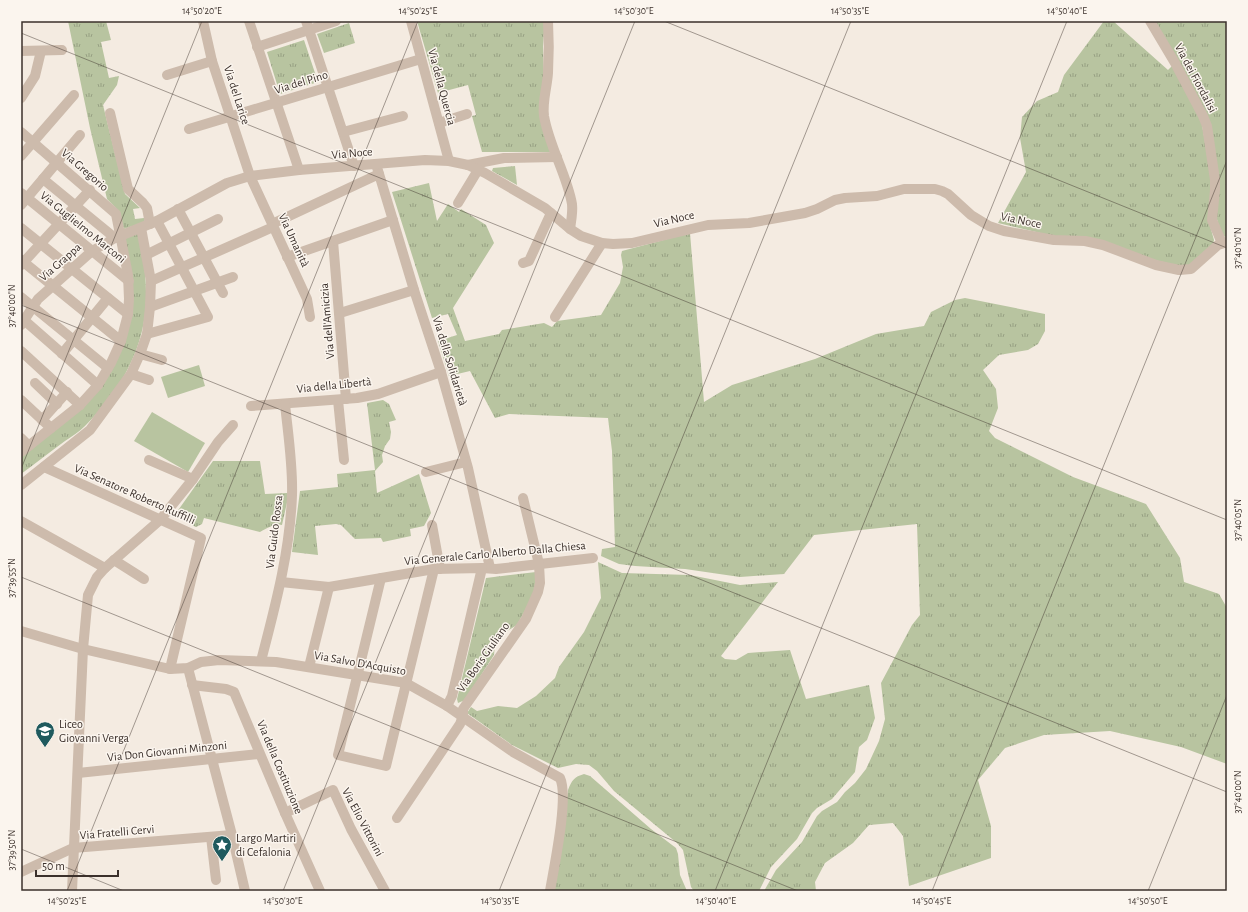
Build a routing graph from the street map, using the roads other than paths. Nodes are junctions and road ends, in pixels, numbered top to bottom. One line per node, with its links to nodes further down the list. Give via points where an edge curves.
1 (203, 21): 13 (street, Via del Larice)
2 (248, 21): 8 (street)
3 (336, 21): 7 (street)
4 (411, 21): 12 (street, Via della Quercia)
5 (548, 21): 30 (street, via 548,74 544,116)
6 (1150, 21): 56 (street, Via dei Fiordalisi, via 1207,126 1215,185 1212,220)
7 (307, 26): 8 (street); 15 (street)
8 (257, 47): 18 (street)
9 (62, 50): 11 (street)
10 (21, 51): 11 (street)
11 (41, 51): 16 (street, via 35,76)
12 (421, 59): 15 (street, Via del Pino); 23 (street, Via della Quercia)
13 (212, 61): 14 (street); 22 (street, Via del Larice)
14 (167, 75)
15 (327, 87): 18 (street, Via del Pino); 26 (street)
16 (22, 94)
17 (74, 95): 28 (street)
18 (276, 103): 22 (street, Via del Pino); 36 (street)
19 (110, 113): 49 (street, via 128,189 147,208)
20 (467, 114): 23 (street)
21 (403, 116): 26 (street)
22 (230, 117): 24 (street, Via del Pino); 38 (street, Via del Larice)
23 (439, 123): 31 (street, Via della Quercia)
24 (189, 129)
25 (21, 132): 28 (street, Via Gregorio)
26 (343, 132): 34 (street)
27 (80, 135): 32 (street)
28 (33, 142): 29 (street); 32 (street, Via Gregorio)
29 (21, 156)
30 (558, 157): 33 (street, via 504,158); 52 (street, via 572,204)
31 (449, 161): 33 (street, Via Noce); 35 (street, Via Noce, via 425,160)
32 (57, 163): 39 (street); 40 (street, Via Gregorio)
33 (468, 165): 37 (street, Via Noce)
34 (354, 166): 35 (street, Via Noce); 36 (street, Via Noce)
35 (378, 169): 47 (street, Via della Solidarietà); 50 (street)
36 (299, 170): 38 (street, Via Noce)
37 (478, 170): 42 (street); 45 (street, Via Noce)
38 (250, 176): 44 (street, Via Noce, via 228,183); 50 (street, Via Umanità)
39 (43, 179): 41 (street); 43 (street)
40 (90, 190): 43 (street); 54 (street, Via Gregorio, via 116,214)
41 (23, 199): 48 (street, Via Guglielmo Marconi)
42 (458, 204)
43 (76, 206): 48 (street); 54 (street)
44 (178, 209): 49 (street, Via Noce); 53 (street)
45 (551, 213): 52 (street, Via Noce); 65 (street, via 529,261)
46 (218, 219): 53 (street)
47 (394, 220): 55 (street); 73 (street, Via della Solidarietà)
48 (59, 224): 58 (street); 60 (street, Via Guglielmo Marconi)
49 (149, 224): 54 (street, Via Noce); 59 (street); 61 (street)
50 (272, 226): 62 (street, Via Umanità); 63 (street)
51 (21, 228): 58 (street)
52 (570, 229): 57 (street, Via Noce, via 581,236)
53 (191, 233): 59 (street); 63 (street)
54 (122, 235): 60 (street, Via Grappa); 69 (street, Via Gregorio)
55 (333, 241): 62 (street); 80 (street, Via dell'Amicizia)
56 (1224, 242): 57 (street, Via Noce, via 1191,269 1179,270 1156,265 1097,243 1054,240 997,229 971,215 948,194 935,189 904,189 877,196 836,200 805,213 760,222 708,225 632,243)
57 (602, 243): 83 (street)
58 (40, 244): 64 (street); 66 (street)
59 (169, 244): 61 (street); 67 (street)
60 (92, 251): 66 (street, Via Grappa); 69 (street, Via Guglielmo Marconi)
61 (146, 255): 70 (street)
62 (287, 257): 82 (street, Via Umanità, via 307,299)
63 (204, 258): 67 (street); 71 (street)
64 (22, 262): 72 (street)
65 (523, 263)
66 (71, 268): 72 (street, Via Grappa); 77 (street)
67 (181, 268): 70 (street); 74 (street)
68 (233, 277): 71 (street)
69 (129, 281): 81 (street, Via Gregorio)
70 (151, 281): 79 (street)
71 (218, 283): 74 (street); 75 (street)
72 (52, 285): 78 (street, Via Grappa); 84 (street)
73 (414, 290): 80 (street); 94 (street, Via della Solidarietà)
74 (194, 291): 79 (street); 86 (street, via 208,317)
75 (223, 293)
76 (21, 297): 78 (street)
77 (108, 298): 81 (street); 84 (street)
78 (33, 307): 85 (street, Via Grappa); 87 (street)
79 (150, 307): 86 (street)
80 (340, 313): 101 (street, Via dell'Amicizia)
81 (128, 314): 88 (street, Via Gregorio)
82 (310, 317)
83 (555, 317)
84 (92, 318): 87 (street); 88 (street)
85 (23, 323): 90 (street)
86 (147, 334): 91 (street)
87 (74, 340): 90 (street); 93 (street)
88 (121, 341): 93 (street, Via Gregorio)
89 (21, 351): 99 (street)
90 (62, 354): 98 (street)
91 (140, 354): 92 (street); 95 (street)
92 (162, 360)
93 (108, 368): 98 (street, Via Gregorio)
94 (441, 372): 101 (street, Via della Libertà, via 378,394); 114 (street, Via della Solidarietà)
95 (131, 374): 96 (street); 115 (street, via 90,430)
96 (148, 380)
97 (35, 383): 102 (street)
98 (98, 385): 104 (street, Via Gregorio)
99 (67, 392): 102 (street); 104 (street)
100 (21, 400): 106 (street)
101 (342, 400): 103 (street, Via della Libertà); 113 (street, Via dell'Amicizia)
102 (57, 404): 106 (street)
103 (285, 404): 105 (street, Via della Libertà); 131 (street, Via Guido Rossa, via 292,494)
104 (80, 405): 108 (street, Via Gregorio)
105 (251, 406)
106 (42, 420): 108 (street)
107 (233, 425): 117 (street)
108 (51, 428): 110 (street, Via Gregorio)
109 (21, 438): 110 (street)
110 (29, 446): 111 (street, Via Gregorio)
111 (21, 452)
112 (149, 460): 117 (street)
113 (344, 460)
114 (466, 462): 116 (street); 127 (street, Via della Solidarietà)
115 (44, 468): 118 (street); 120 (street, Via Senatore Roberto Ruffilli)
116 (426, 472)
117 (193, 479): 120 (street)
118 (21, 485)
119 (523, 498): 125 (street, Via Boris Giuliano)
120 (160, 520): 124 (street); 138 (street, Via Senatore Roberto Ruffilli, via 202,538)
121 (21, 521): 126 (street)
122 (432, 525): 128 (street)
123 (593, 558): 125 (street, Via Generale Carlo Alberto Dalla Chiesa)
124 (114, 560): 126 (street); 130 (street)
125 (539, 564): 127 (street, Via Generale Carlo Alberto Dalla Chiesa); 143 (street, Via Boris Giuliano, via 540,583 526,619 463,709)
126 (105, 568): 134 (street, via 88,595)
127 (486, 568): 128 (street, Via Generale Carlo Alberto Dalla Chiesa); 142 (street, Via della Solidarietà, via 452,696)
128 (437, 569): 129 (street, Via Generale Carlo Alberto Dalla Chiesa); 140 (street)
129 (380, 578): 132 (street, Via Generale Carlo Alberto Dalla Chiesa); 139 (street)
130 (144, 579)
131 (281, 582): 132 (street, Via Generale Carlo Alberto Dalla Chiesa); 135 (street, Via Guido Rossa)
132 (329, 587): 136 (street)
133 (21, 631): 134 (street, Via Salvo D'Acquisto)
134 (83, 649): 138 (street, Via Salvo D'Acquisto); 146 (street)
135 (261, 661): 136 (street, Via Salvo D'Acquisto); 137 (street, Via Salvo D'Acquisto, via 219,660 201,662)
136 (309, 667): 139 (street, Via Salvo D'Acquisto)
137 (188, 668): 138 (street, Via Salvo D'Acquisto); 141 (street)
138 (170, 669)
139 (357, 675): 140 (street, Via Salvo D'Acquisto); 140 (street, via 338,755 386,766)
140 (406, 683): 142 (street, Via Salvo D'Acquisto)
141 (192, 684): 144 (street, Via della Costituzione, via 226,688 234,692); 145 (street)
142 (447, 706): 143 (street, Via Salvo D'Acquisto)
143 (463, 716): 148 (street, Via Boris Giuliano); 158 (street, Via Salvo D'Acquisto, via 513,752 560,778 562,812)
144 (259, 754): 145 (street, Via Don Giovanni Minzoni); 147 (street, Via della Costituzione)
145 (211, 759): 146 (street, Via Don Giovanni Minzoni); 149 (street)
146 (78, 773): 151 (street)
147 (285, 813): 156 (street, Via della Costituzione); 157 (street, Via Elio Vittorini, via 333,790)
148 (397, 818)
149 (231, 831): 150 (street, Via Fratelli Cervi); 155 (street)
150 (211, 837): 151 (street, Via Fratelli Cervi); 153 (street)
151 (73, 848): 152 (street, Via Fratelli Cervi); 154 (street)
152 (21, 872)
153 (216, 880)
154 (72, 891)
155 (245, 891)
156 (320, 891)
157 (385, 891)
158 (550, 891)

